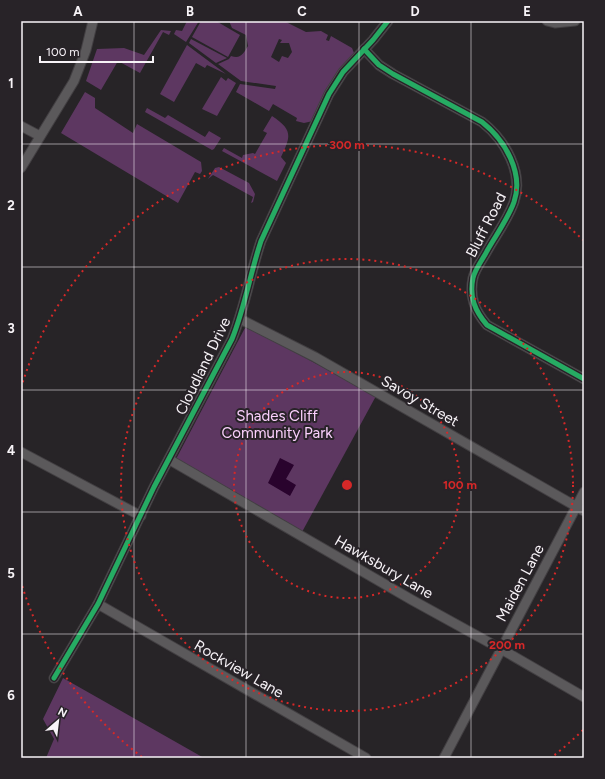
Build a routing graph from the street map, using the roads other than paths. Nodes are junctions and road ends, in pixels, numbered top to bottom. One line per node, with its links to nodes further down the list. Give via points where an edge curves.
1 (93, 21): 7 (street, via 90,39 74,81)
2 (388, 21): 5 (street, Cloudland Drive)
3 (547, 21): 4 (street)
4 (575, 21)
5 (364, 49): 9 (street, Cloudland Drive, via 343,72 330,94 261,241); 10 (street, Bluff Road, via 379,65 393,74 482,122 493,130 502,142 512,160 517,180 514,202 473,276 472,299 477,314 486,325)
6 (21, 126): 7 (street)
7 (40, 136): 8 (street)
8 (21, 168)
9 (240, 319): 12 (street, Cloudland Drive); 14 (street, Savoy Street, via 315,358)
10 (584, 379)
11 (21, 452): 15 (street)
12 (170, 460): 15 (street, Cloudland Drive); 17 (street, Hawksbury Lane)
13 (584, 492): 14 (street, Maiden Lane)
14 (580, 509): 17 (street, Maiden Lane)
15 (141, 516): 16 (street, Cloudland Drive)
16 (98, 604): 18 (street, Cloudland Drive); 20 (street, Rockview Lane)
17 (501, 649): 19 (street, Hawksbury Lane); 21 (street, Maiden Lane)
18 (54, 678)
19 (584, 697)
20 (366, 758)
21 (444, 758)

